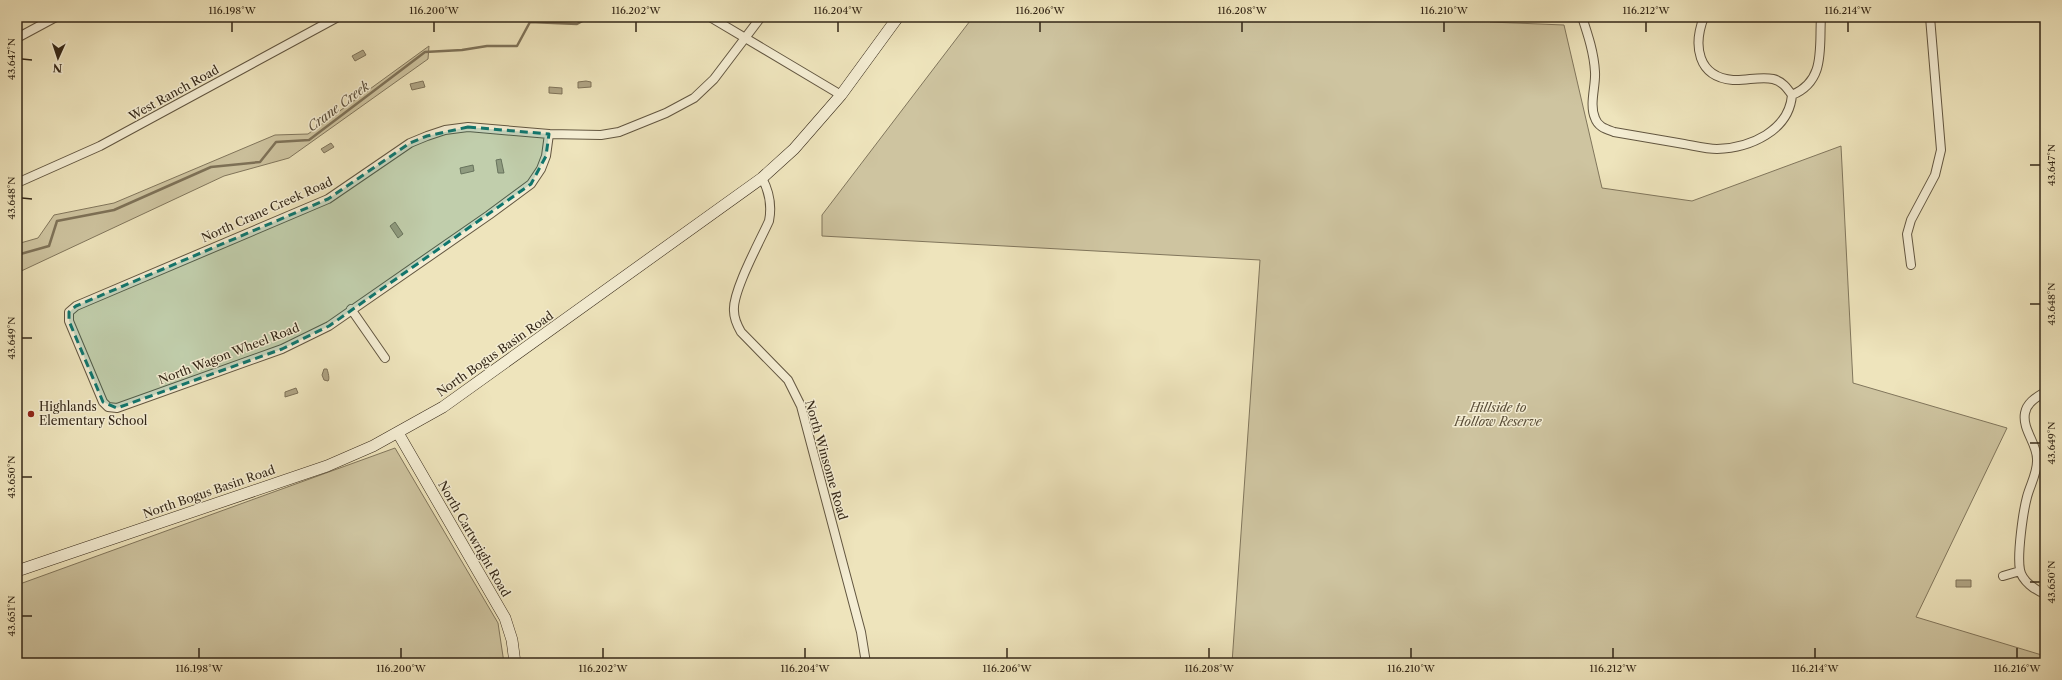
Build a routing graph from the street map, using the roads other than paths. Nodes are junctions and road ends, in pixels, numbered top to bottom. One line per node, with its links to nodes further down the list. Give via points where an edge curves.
1 (56, 17): 10 (street)
2 (338, 17): 16 (street, West Ranch Road, via 100,146)
3 (710, 17): 11 (street)
4 (761, 17): 11 (street, North Crane Creek Road)
5 (898, 17): 13 (street, North Bogus Basin Road)
6 (1582, 17): 12 (street, via 1590,41 1595,71 1592,111 1602,128 1716,149 1730,148 1750,144 1767,135 1786,116)
7 (1704, 17): 12 (street, via 1698,37 1698,48 1708,70 1720,77 1733,80 1774,79 1784,84)
8 (1821, 17): 12 (street, via 1819,61 1814,79 1803,90)
9 (1930, 17): 17 (street, via 1942,150 1935,175 1910,220 1907,234)
10 (17, 38)
11 (745, 38): 13 (street); 14 (street, North Crane Creek Road, via 703,90 694,98 666,113 619,132 601,135)
12 (1792, 95)
13 (841, 96): 15 (street, North Bogus Basin Road, via 794,149)
14 (549, 134): 18 (street, North Wagon Wheel Road, via 546,156 531,184); 19 (street, North Crane Creek Road, via 468,127 445,130 427,136 410,143 328,198 76,306)
15 (762, 178): 22 (street, North Bogus Basin Road, via 443,408); 28 (street, North Winsome Road, via 767,187 769,221 737,292 733,310 741,332 788,380 800,406 861,632)
16 (17, 183)
17 (1911, 266)
18 (351, 309): 19 (street, North Wagon Wheel Road, via 329,326 282,349 117,408 108,407 103,402 69,321); 20 (street)
19 (69, 312)
20 (385, 358)
21 (2045, 392): 24 (street, via 2030,401 2025,413 2026,429 2038,461 2026,500)
22 (398, 434): 23 (street, North Bogus Basin Road, via 327,466); 27 (street, North Cartwright Road, via 505,618 512,640)
23 (17, 571)
24 (2020, 571): 25 (street); 26 (street, via 2028,584)
25 (2004, 576)
26 (2045, 594)
27 (515, 663)
28 (866, 663)

